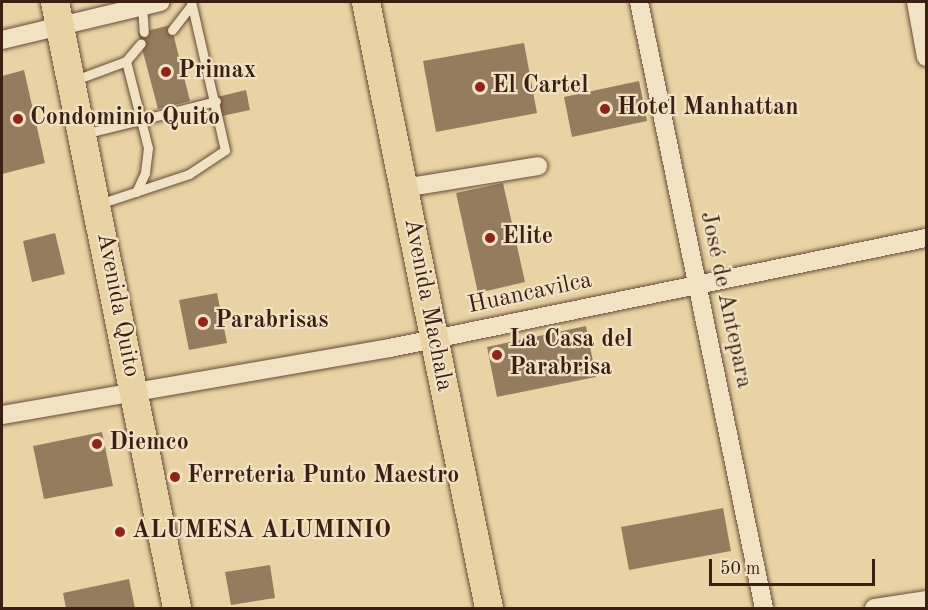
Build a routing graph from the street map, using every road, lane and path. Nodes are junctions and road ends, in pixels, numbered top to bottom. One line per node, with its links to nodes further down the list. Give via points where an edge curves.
1 (160, 2): 6 (street)
2 (366, 2): 19 (main road, Avenida Machala)
3 (639, 2): 23 (street, José de Antepara)
4 (916, 2): 12 (street)
5 (191, 4): 8 (lane); 15 (lane)
6 (142, 6): 7 (street); 9 (lane)
7 (58, 13): 10 (street); 14 (main road, Avenida Quito)
8 (172, 30)
9 (144, 32)
10 (2, 40)
11 (141, 43): 13 (lane)
12 (927, 57)
13 (126, 61): 14 (lane); 16 (lane)
14 (72, 81): 17 (main road, Avenida Quito)
15 (216, 100): 16 (lane); 20 (lane, via 226,141 218,158)
16 (140, 119): 17 (lane); 20 (lane, via 148,158)
17 (83, 134): 21 (main road, Avenida Quito)
18 (538, 166): 19 (street)
19 (404, 188): 24 (main road, Avenida Machala)
20 (136, 192): 21 (lane)
21 (97, 205): 25 (main road, Avenida Quito)
22 (927, 238): 23 (street, Huancavilca)
23 (696, 282): 24 (street, Huancavilca); 30 (street, José de Antepara)
24 (434, 339): 25 (street, Huancavilca); 29 (main road, Avenida Machala)
25 (134, 394): 26 (street, Huancavilca); 28 (main road, Avenida Quito)
26 (2, 415)
27 (927, 600): 31 (street)
28 (177, 609)
29 (489, 609)
30 (764, 609)
31 (874, 609)

